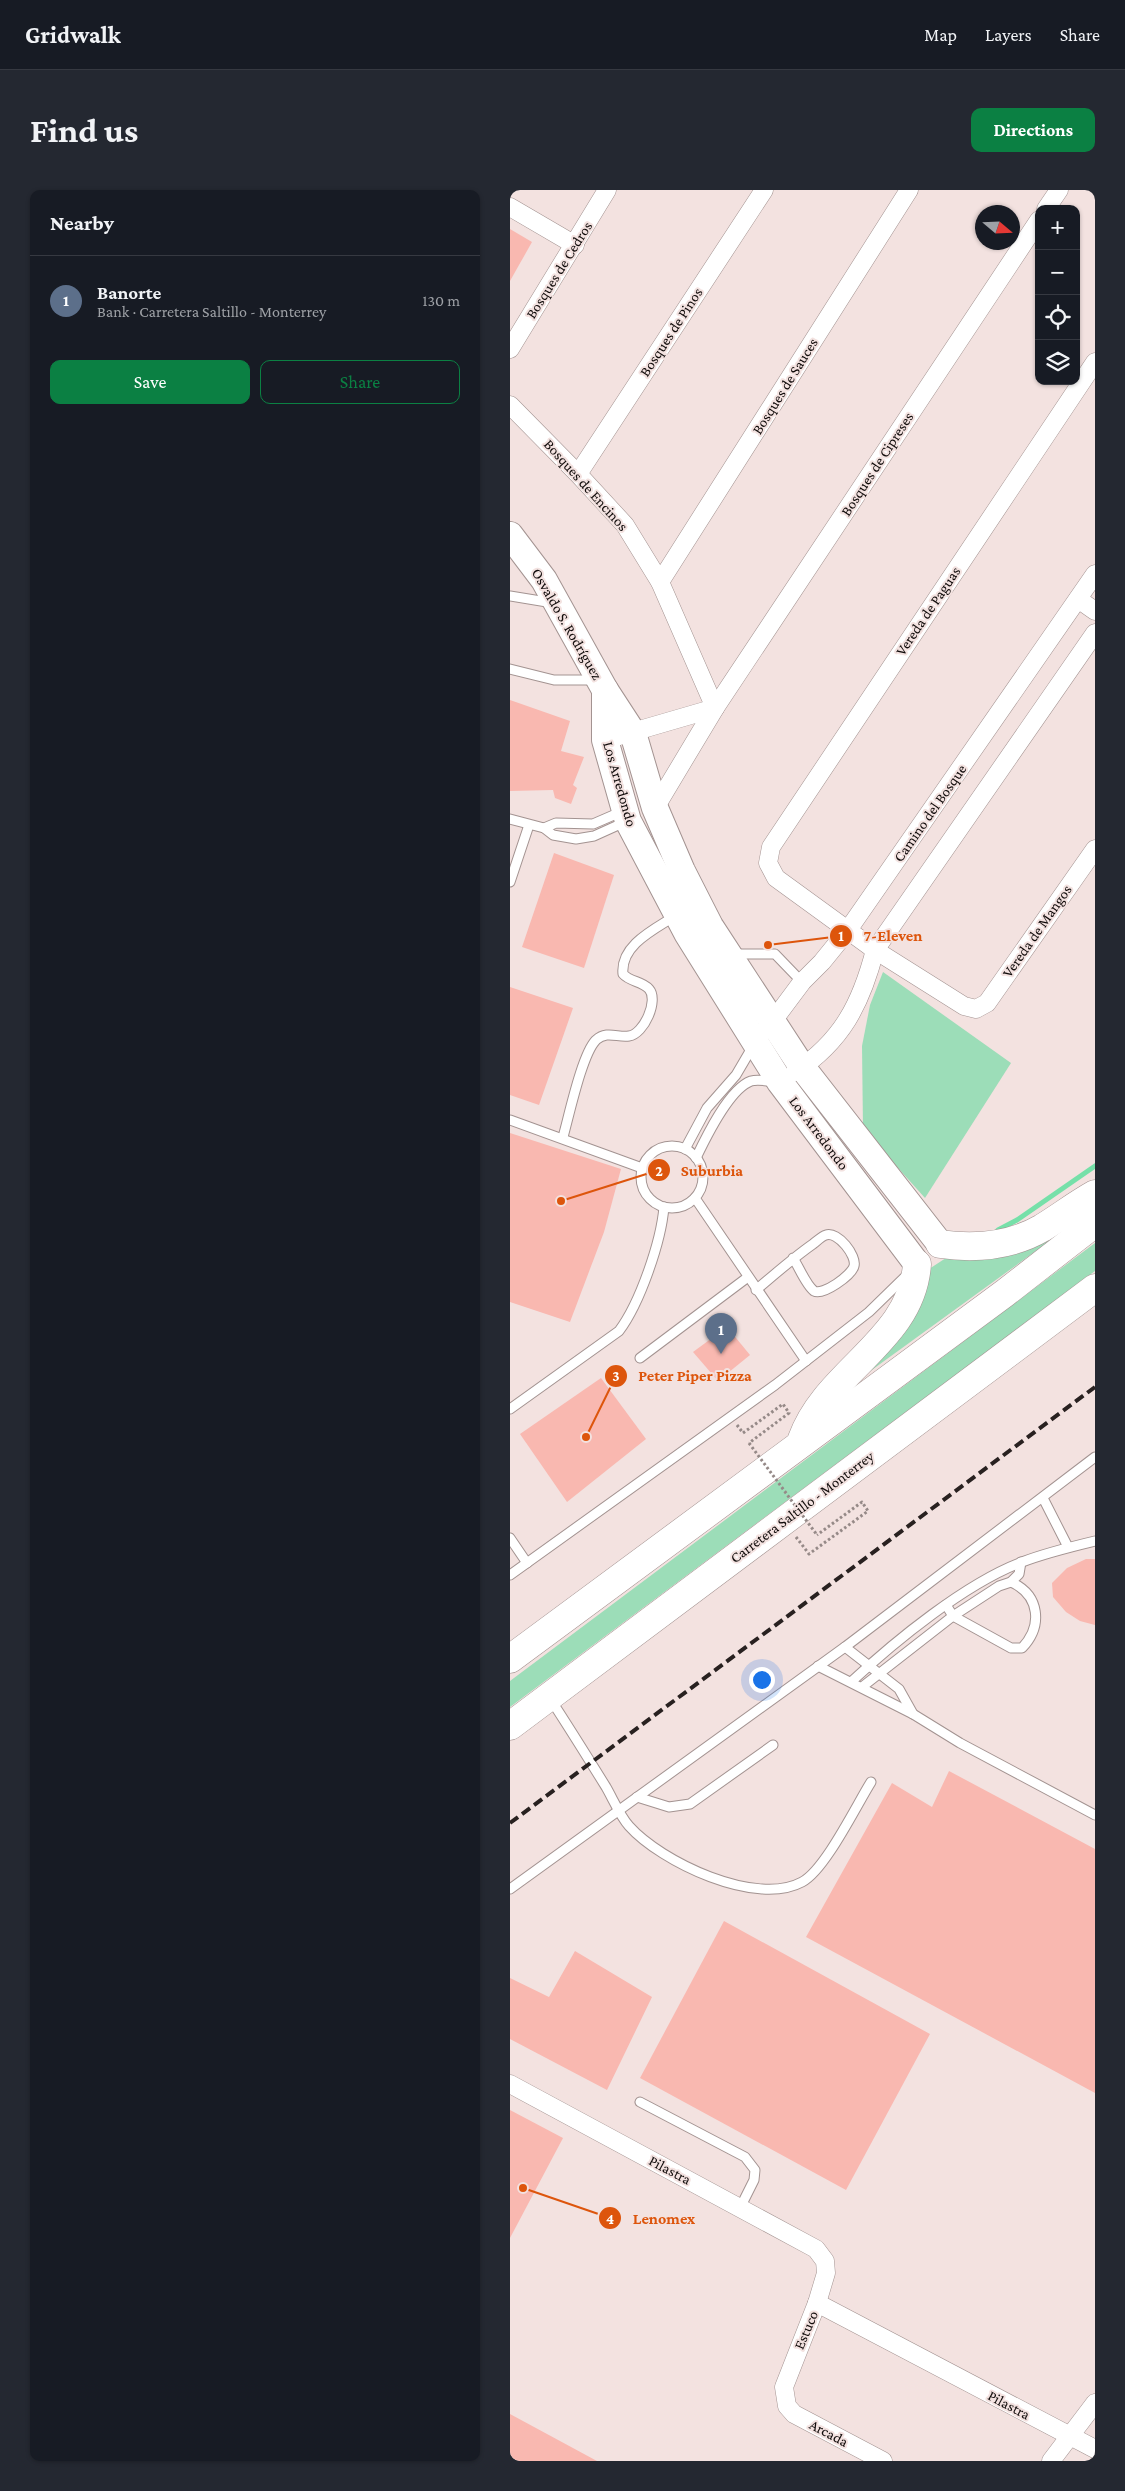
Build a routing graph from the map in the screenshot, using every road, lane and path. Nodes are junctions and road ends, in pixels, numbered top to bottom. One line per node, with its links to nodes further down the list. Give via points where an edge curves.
1 (607, 190): 8 (street, Bosques de Cedros)
2 (764, 190): 12 (street, Bosques de Pinos)
3 (909, 190): 15 (street, Bosques de Sauces)
4 (1059, 190): 5 (street)
5 (1049, 205)
6 (510, 207): 8 (street)
7 (1035, 226): 23 (street, Bosques de Cipreses)
8 (575, 245): 9 (street, Bosques de Cedros)
9 (510, 349)
10 (1095, 362): 34 (street, Vereda de Paguas, via 771,847 768,863 776,878)
11 (510, 405): 12 (street, Bosques de Encinos)
12 (578, 474): 15 (street, Bosques de Encinos, via 625,525)
13 (510, 535): 18 (street, Osvaldo S. Rodríguez)
14 (1095, 574): 17 (street, Camino del Bosque)
15 (660, 582): 23 (street, Bosques de Encinos)
16 (510, 596): 18 (lane)
17 (1078, 599): 19 (street); 34 (street, Camino del Bosque)
18 (558, 604): 22 (street, Osvaldo S. Rodríguez)
19 (1095, 611)
20 (1095, 633): 35 (street)
21 (510, 669): 22 (lane, via 554,680)
22 (602, 685): 24 (street, Los Arredondo); 25 (street, Los Arredondo)
23 (715, 708): 24 (street); 26 (street, Bosques de Cipreses)
24 (633, 733): 25 (street); 26 (street, Los Arredondo)
25 (605, 740): 27 (street, Los Arredondo)
26 (655, 808): 36 (street, Los Arredondo, via 682,872)
27 (626, 816): 30 (lane, via 593,824 556,824); 30 (lane, via 594,836 576,839 553,835); 33 (street, Los Arredondo)
28 (510, 819): 29 (lane)
29 (529, 825): 30 (lane); 32 (lane)
30 (544, 828)
31 (1095, 849): 35 (street, Vereda de Mangos, via 987,1002 976,1009 964,1006)
32 (510, 882)
33 (677, 914): 39 (street, Los Arredondo); 43 (lane, via 642,937 625,960 624,974 649,988 652,994 649,1014 640,1031 629,1036 612,1034 596,1040 585,1063)
34 (848, 930): 35 (street); 37 (street, Camino del Bosque)
35 (875, 950): 40 (street, via 862,993 847,1024 829,1046)
36 (728, 954): 37 (lane, via 775,954); 38 (street, Los Arredondo)
37 (802, 982): 38 (street, Camino del Bosque)
38 (772, 1024): 39 (street, Camino del Bosque); 40 (street, Los Arredondo)
39 (754, 1043): 41 (street, Los Arredondo); 44 (lane, via 736,1075 707,1108)
40 (802, 1068): 41 (street); 51 (street, Los Arredondo)
41 (780, 1082): 45 (lane, via 752,1081 743,1086 719,1114); 51 (street, Los Arredondo)
42 (510, 1120): 43 (lane)
43 (563, 1137): 46 (lane)
44 (685, 1149): 45 (lane); 46 (lane, via 677,1146 659,1148)
45 (696, 1158): 48 (lane, via 703,1178)
46 (642, 1168): 49 (lane, via 643,1188 651,1200)
47 (1095, 1194): 51 (main road, via 1042,1228 1009,1242)
48 (695, 1198): 49 (lane, via 676,1208); 53 (lane)
49 (664, 1207): 58 (lane, via 663,1222 642,1286 630,1315 619,1331)
50 (1095, 1223): 60 (main road)
51 (929, 1254): 57 (lane, via 869,1312); 60 (main road, via 900,1318 823,1402)
52 (794, 1258): 52 (lane, via 826,1235 833,1235 840,1240 855,1265 852,1271 819,1292 813,1290); 55 (lane)
53 (748, 1277): 55 (lane); 56 (lane)
54 (1095, 1288): 63 (main road, Carretera Saltillo - Monterrey)
55 (756, 1290): 57 (lane)
56 (640, 1358)
57 (806, 1361): 68 (lane)
58 (510, 1409)
59 (743, 1433): 63 (path, bridge, via 782,1404 789,1413 749,1443 817,1535 862,1502 868,1511 809,1554)
60 (799, 1446): 74 (main road)
61 (1095, 1457): 62 (lane)
62 (1043, 1498): 66 (lane); 73 (lane)
63 (783, 1521): 80 (main road, Carretera Saltillo - Monterrey)
64 (510, 1538): 68 (lane)
65 (1095, 1541): 66 (lane)
66 (1068, 1547): 67 (lane)
67 (1021, 1562): 70 (lane, via 1019,1574); 71 (lane, via 984,1580)
68 (527, 1563): 69 (lane)
69 (510, 1575)
70 (1011, 1582): 72 (lane, via 999,1586); 72 (lane, via 1022,1587 1030,1599 1037,1623 1032,1638 1022,1648 1010,1648)
71 (946, 1605): 72 (lane); 76 (lane)
72 (952, 1616): 77 (lane)
73 (845, 1647): 75 (lane); 76 (lane)
74 (510, 1659)
75 (818, 1666): 78 (lane); 85 (lane)
76 (869, 1666): 77 (lane); 78 (lane)
77 (878, 1674): 79 (lane); 81 (lane, via 899,1689)
78 (851, 1682): 79 (lane)
79 (862, 1687): 81 (lane)
80 (548, 1696): 82 (main road, Carretera Saltillo - Monterrey); 86 (lane)
81 (913, 1714): 87 (lane)
82 (510, 1726)
83 (773, 1745): 85 (lane, via 690,1804 670,1807)
84 (871, 1782): 86 (lane, via 817,1870 802,1882 777,1889 745,1888 688,1867 662,1853 629,1826)
85 (637, 1797): 86 (lane)
86 (620, 1809): 88 (lane)
87 (1095, 1816)
88 (510, 1889)
89 (510, 2084): 91 (street, Pilastra)
90 (640, 2102): 91 (lane, via 745,2158 755,2170 754,2180)
91 (740, 2208): 92 (street, Pilastra, via 816,2249)
92 (825, 2261): 93 (street, Estuco, via 826,2273)
93 (817, 2303): 94 (street, Estuco, via 786,2377); 96 (street, Pilastra)
94 (784, 2397): 98 (street, Arcada, via 794,2414)
95 (1095, 2403): 96 (street)
96 (1068, 2436): 97 (street, Pilastra); 99 (street)
97 (1095, 2449)
98 (883, 2461)
99 (1052, 2461)

